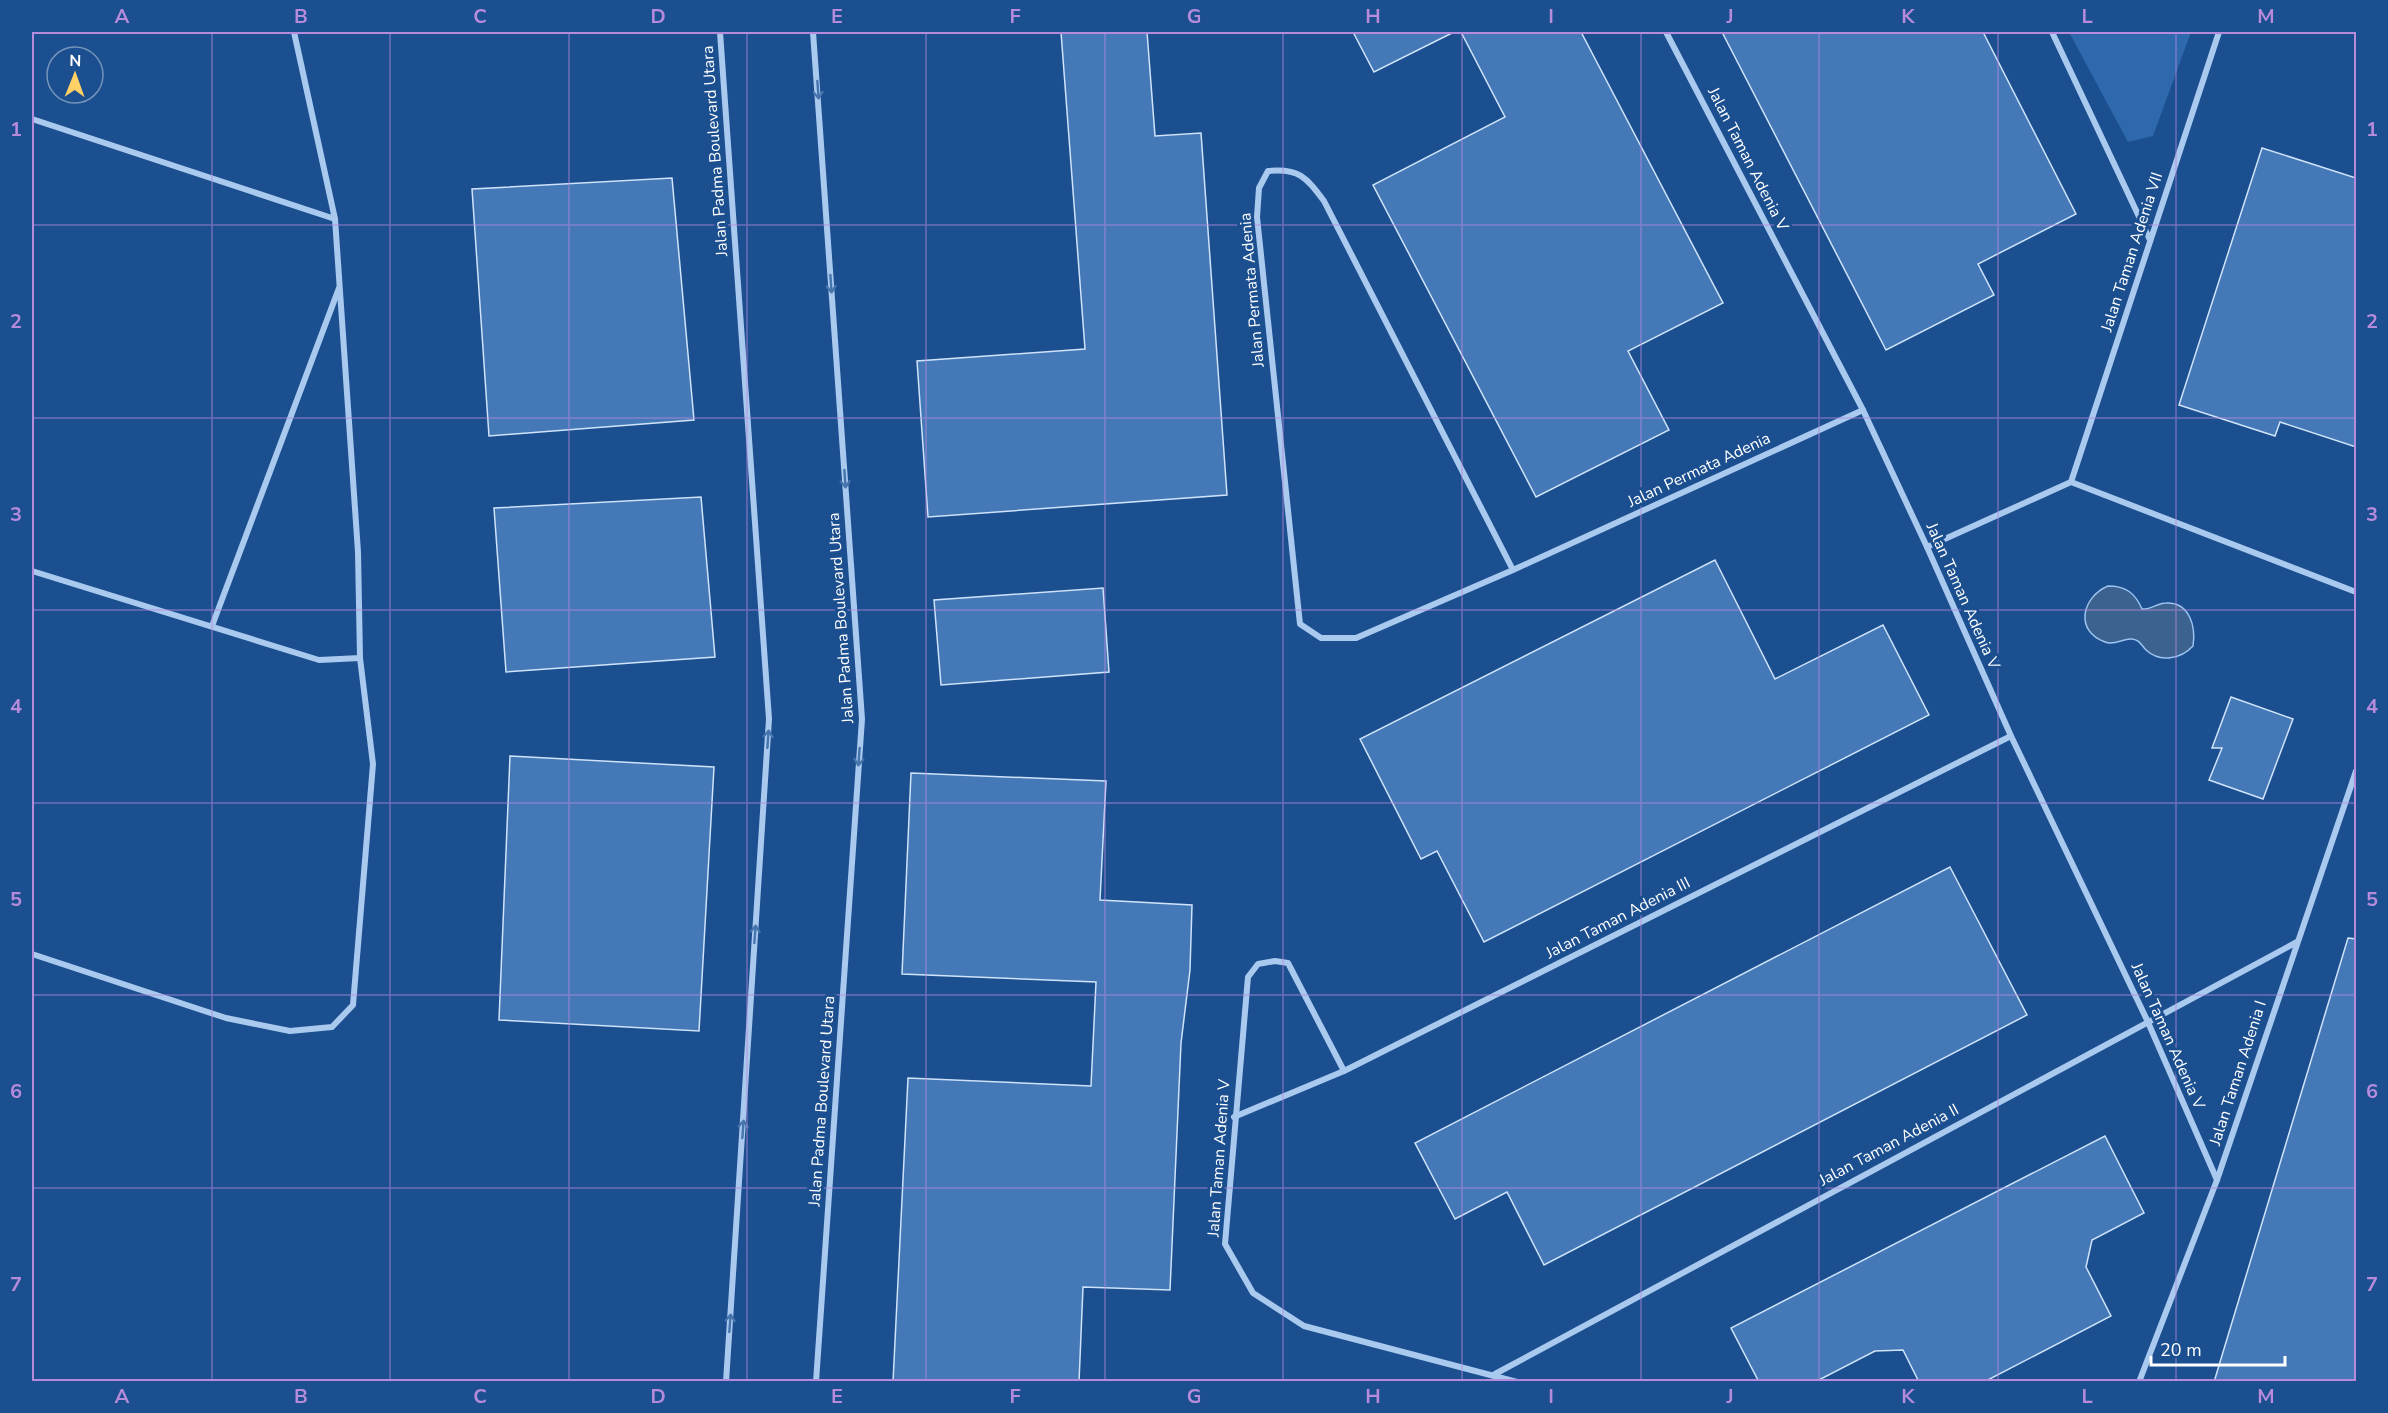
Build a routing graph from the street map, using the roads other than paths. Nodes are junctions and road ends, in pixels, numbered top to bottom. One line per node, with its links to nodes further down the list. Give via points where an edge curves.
1 (294, 32): 8 (street)
2 (720, 32): 28 (street, Jalan Padma Boulevard Utara, one-way to 2, via 769,720)
3 (813, 32): 29 (street, Jalan Padma Boulevard Utara, one-way to 29, via 862,719)
4 (1666, 32): 11 (street, Jalan Taman Adenia V)
5 (2052, 32): 9 (street)
6 (2219, 32): 9 (street, Jalan Taman Adenia VII)
7 (32, 119): 8 (street)
8 (335, 219): 10 (street)
9 (2150, 240): 12 (street, Jalan Taman Adenia VII)
10 (340, 285): 17 (street); 18 (street, via 358,552)
11 (1863, 410): 13 (street, Jalan Taman Adenia V); 14 (street, Jalan Permata Adenia)
12 (2072, 482): 13 (street); 16 (street)
13 (1927, 547): 19 (street, Jalan Taman Adenia V)
14 (1513, 570): 14 (street, Jalan Permata Adenia, via 1356,638 1321,638 1300,624 1257,217 1259,188 1268,171 1288,169 1310,181 1324,201)
15 (32, 571): 17 (street)
16 (2356, 592)
17 (212, 626): 18 (street, via 319,660)
18 (360, 658): 22 (street, via 373,764 353,1005 332,1027 290,1031 226,1018)
19 (2011, 736): 23 (street, Jalan Taman Adenia V); 24 (street, Jalan Taman Adenia III)
20 (2356, 771): 21 (street, Jalan Taman Adenia I)
21 (2296, 942): 23 (street, Jalan Taman Adenia II); 26 (street, Jalan Taman Adenia I)
22 (32, 954)
23 (2147, 1020): 26 (street, Jalan Taman Adenia V); 27 (street, Jalan Taman Adenia II)
24 (1344, 1071): 25 (street, Jalan Taman Adenia III); 25 (street, Jalan Taman Adenia V, via 1288,963 1258,964 1248,977)
25 (1234, 1117): 27 (street, Jalan Taman Adenia V, via 1225,1244 1253,1293 1304,1326)
26 (2217, 1180): 31 (street, Jalan Taman Adenia I)
27 (1495, 1374): 30 (street, Jalan Taman Adenia V)
28 (726, 1382)
29 (816, 1382)
30 (1518, 1382)
31 (2139, 1382)

